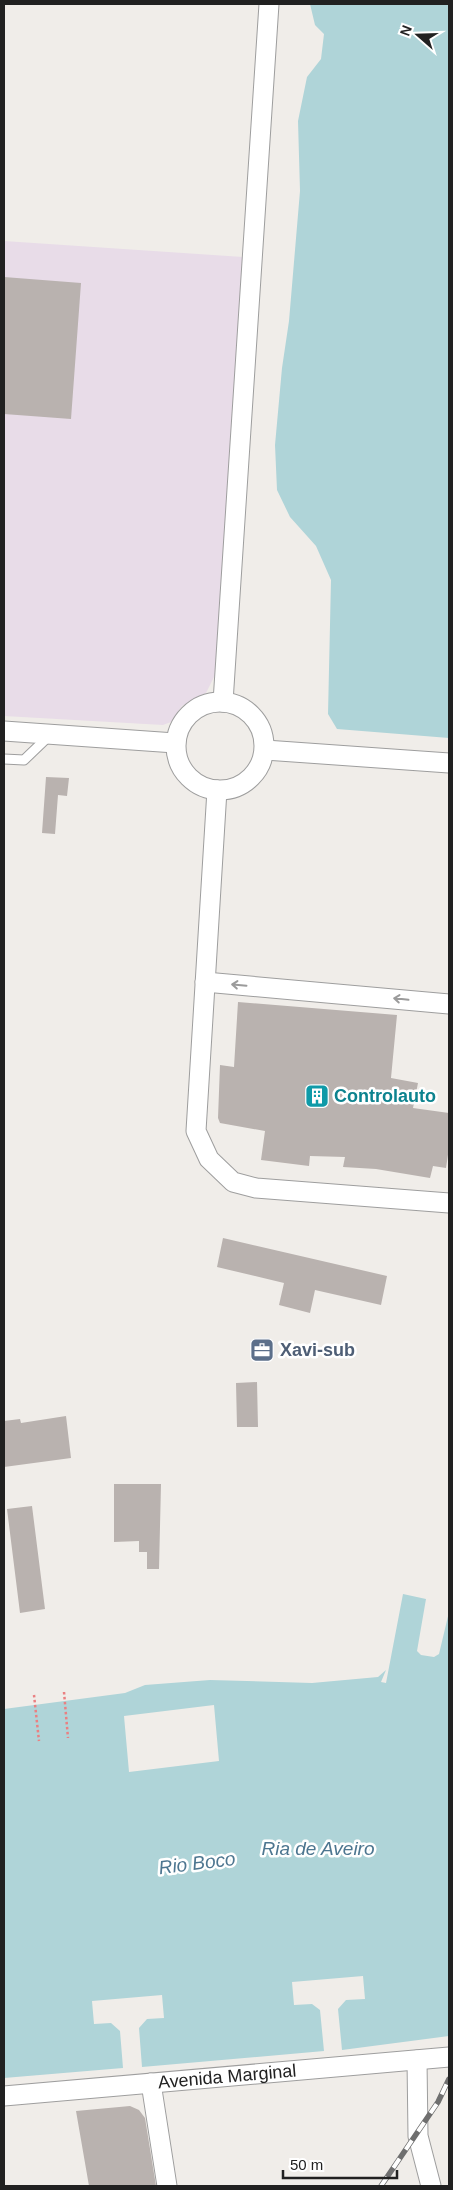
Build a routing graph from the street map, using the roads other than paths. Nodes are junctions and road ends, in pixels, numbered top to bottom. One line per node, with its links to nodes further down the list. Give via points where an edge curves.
1 (269, 4): 2 (street)
2 (223, 702): 5 (street, via 213,701 194,709 181,723); 6 (street, via 233,703 250,713 262,729)
3 (4, 731): 4 (street)
4 (51, 734): 5 (street); 7 (lane, via 24,760)
5 (175, 743): 9 (street, via 178,762 189,779 206,789)
6 (265, 750): 8 (street); 9 (street, via 259,769 245,784 226,791)
7 (4, 759)
8 (449, 763)
9 (218, 790): 10 (street)
10 (205, 982): 11 (street, one-way to 10); 12 (street, via 196,1131 209,1159 232,1182 256,1188)
11 (449, 1004)
12 (449, 1203)
13 (449, 2057): 14 (street, Avenida Marginal)
14 (417, 2060): 15 (street, Avenida Marginal); 18 (street, via 418,2136)
15 (151, 2083): 16 (street, Avenida Marginal); 17 (street)
16 (4, 2096)
17 (167, 2186)
18 (432, 2186)

